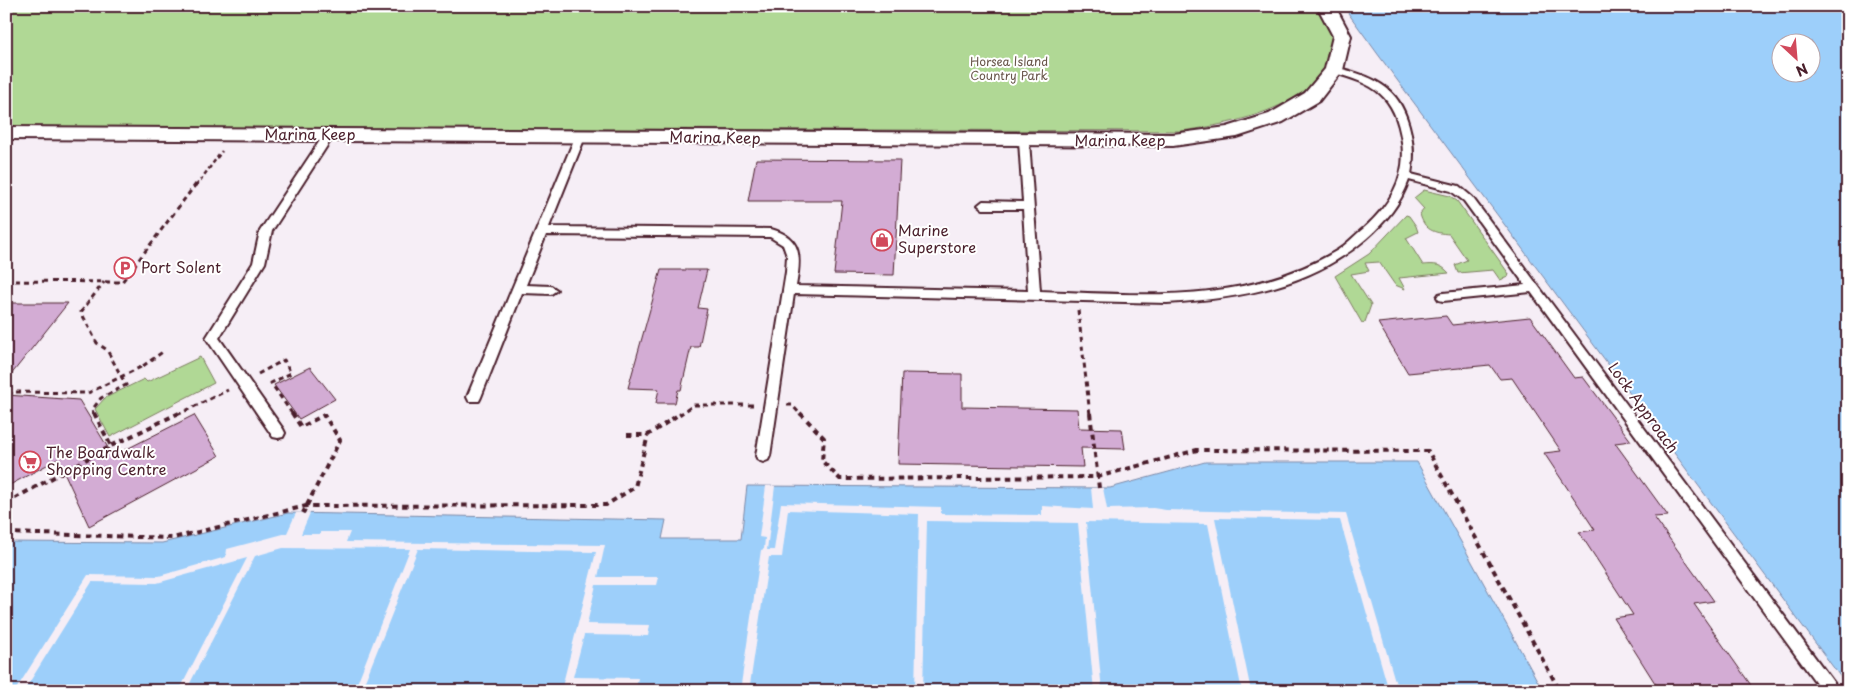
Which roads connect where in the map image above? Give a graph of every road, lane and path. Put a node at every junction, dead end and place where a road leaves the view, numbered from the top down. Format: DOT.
graph roads {
  1 [pos="1326,6"];
  2 [pos="1334,70"];
  3 [pos="6,133"];
  4 [pos="235,135"];
  5 [pos="329,135"];
  6 [pos="580,137"];
  7 [pos="1024,141"];
  8 [pos="1406,176"];
  9 [pos="983,205"];
  10 [pos="1028,206"];
  11 [pos="542,231"];
  12 [pos="6,281"];
  13 [pos="104,282"];
  14 [pos="1533,288"];
  15 [pos="518,290"];
  16 [pos="550,290"];
  17 [pos="789,290"];
  18 [pos="1034,295"];
  19 [pos="1443,297"];
  20 [pos="1077,298"];
  21 [pos="164,351"];
  22 [pos="244,382"];
  23 [pos="9,396"];
  24 [pos="474,397"];
  25 [pos="770,405"];
  26 [pos="278,434"];
  27 [pos="627,435"];
  28 [pos="648,435"];
  29 [pos="111,446"];
  30 [pos="763,456"];
  31 [pos="1097,477"];
  32 [pos="1099,488"];
  33 [pos="6,504"];
  34 [pos="306,506"];
  35 [pos="303,513"];
  36 [pos="6,533"];
  37 [pos="1560,691"];
  38 [pos="1832,691"];
  1 -- 2 [label="street, Marina Keep"];
  2 -- 7 [label="street, Marina Keep"];
  2 -- 8 [label="lane"];
  3 -- 4 [label="street, Marina Keep"];
  4 -- 5 [label="street, Marina Keep"];
  4 -- 13 [label="path"];
  5 -- 6 [label="street, Marina Keep"];
  5 -- 22 [label="lane"];
  6 -- 7 [label="street, Marina Keep"];
  6 -- 11 [label="lane"];
  7 -- 10 [label="lane"];
  8 -- 14 [label="lane, Lock Approach"];
  8 -- 20 [label="lane"];
  9 -- 10 [label="lane"];
  10 -- 18 [label="lane"];
  11 -- 15 [label="lane"];
  11 -- 17 [label="lane"];
  12 -- 13 [label="path"];
  13 -- 29 [label="path"];
  14 -- 19 [label="lane"];
  14 -- 38 [label="lane, Lock Approach"];
  15 -- 16 [label="lane"];
  15 -- 24 [label="lane"];
  17 -- 18 [label="lane"];
  17 -- 25 [label="lane"];
  18 -- 20 [label="lane"];
  20 -- 31 [label="path"];
  21 -- 23 [label="path, bridge"];
  22 -- 26 [label="lane"];
  22 -- 29 [label="path"];
  22 -- 34 [label="path"];
  25 -- 28 [label="path"];
  25 -- 30 [label="lane"];
  25 -- 31 [label="path"];
  27 -- 28 [label="path"];
  28 -- 34 [label="path"];
  29 -- 33 [label="path"];
  31 -- 32 [label="path"];
  31 -- 37 [label="path"];
  34 -- 35 [label="path"];
  34 -- 36 [label="path"];
}
